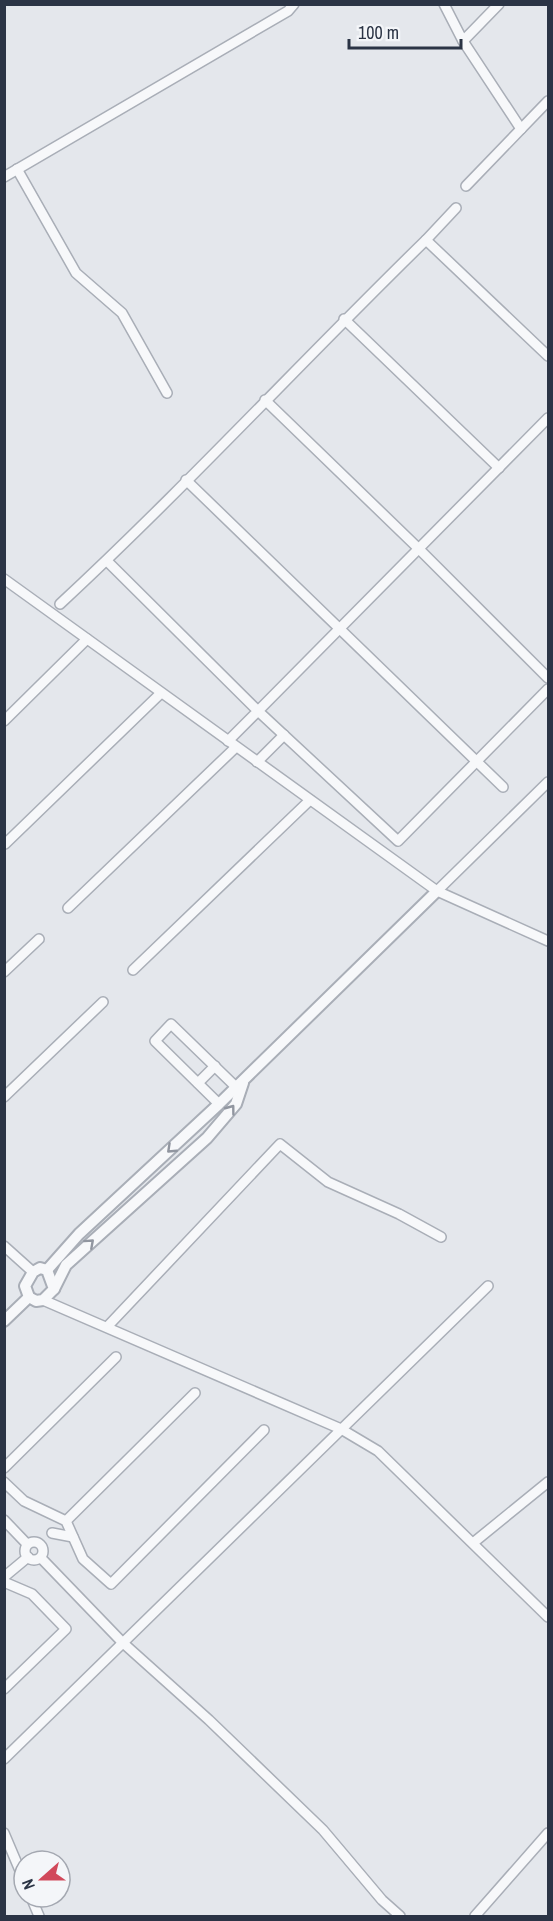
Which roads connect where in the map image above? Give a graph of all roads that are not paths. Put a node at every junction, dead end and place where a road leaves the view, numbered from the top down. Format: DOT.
graph roads {
  1 [pos="444,4"];
  2 [pos="499,4"];
  3 [pos="289,7"];
  4 [pos="463,41"];
  5 [pos="549,101"];
  6 [pos="521,129"];
  7 [pos="17,169"];
  8 [pos="4,177"];
  9 [pos="466,186"];
  10 [pos="456,208"];
  11 [pos="426,240"];
  12 [pos="344,319"];
  13 [pos="549,356"];
  14 [pos="167,393"];
  15 [pos="266,400"];
  16 [pos="549,418"];
  17 [pos="499,468"];
  18 [pos="186,480"];
  19 [pos="419,549"];
  20 [pos="107,561"];
  21 [pos="6,582"];
  22 [pos="60,604"];
  23 [pos="340,629"];
  24 [pos="87,639"];
  25 [pos="549,678"];
  26 [pos="549,689"];
  27 [pos="161,693"];
  28 [pos="258,711"];
  29 [pos="4,721"];
  30 [pos="284,735"];
  31 [pos="232,744"];
  32 [pos="257,762"];
  33 [pos="477,762"];
  34 [pos="549,782"];
  35 [pos="503,788"];
  36 [pos="310,800"];
  37 [pos="5,844"];
  38 [pos="437,891"];
  39 [pos="68,908"];
  40 [pos="39,939"];
  41 [pos="549,940"];
  42 [pos="133,970"];
  43 [pos="4,972"];
  44 [pos="103,1002"];
  45 [pos="215,1066"];
  46 [pos="198,1083"];
  47 [pos="240,1083"];
  48 [pos="4,1097"];
  49 [pos="219,1104"];
  50 [pos="441,1237"];
  51 [pos="4,1246"];
  52 [pos="47,1270"];
  53 [pos="33,1272"];
  54 [pos="489,1286"];
  55 [pos="54,1289"];
  56 [pos="29,1297"];
  57 [pos="44,1300"];
  58 [pos="4,1321"];
  59 [pos="107,1328"];
  60 [pos="116,1357"];
  61 [pos="195,1393"];
  62 [pos="342,1429"];
  63 [pos="264,1430"];
  64 [pos="4,1468"];
  65 [pos="4,1482"];
  66 [pos="549,1482"];
  67 [pos="51,1514"];
  68 [pos="4,1520"];
  69 [pos="66,1521"];
  70 [pos="52,1533"];
  71 [pos="73,1537"];
  72 [pos="473,1543"];
  73 [pos="27,1544"];
  74 [pos="41,1544"];
  75 [pos="28,1557"];
  76 [pos="40,1558"];
  77 [pos="4,1577"];
  78 [pos="4,1582"];
  79 [pos="549,1617"];
  80 [pos="122,1642"];
  81 [pos="4,1689"];
  82 [pos="4,1759"];
  83 [pos="4,1833"];
  84 [pos="549,1833"];
  85 [pos="12,1852"];
  86 [pos="400,1917"];
  87 [pos="475,1917"];
  1 -- 4 [label="street"];
  2 -- 4 [label="street"];
  3 -- 7 [label="street"];
  4 -- 6 [label="street"];
  5 -- 6 [label="street"];
  6 -- 9 [label="street"];
  7 -- 8 [label="street"];
  7 -- 14 [label="street"];
  10 -- 11 [label="street"];
  11 -- 12 [label="street"];
  11 -- 13 [label="street"];
  12 -- 15 [label="street"];
  12 -- 17 [label="street"];
  15 -- 18 [label="street"];
  15 -- 19 [label="street"];
  16 -- 17 [label="street"];
  17 -- 19 [label="street"];
  18 -- 20 [label="street"];
  18 -- 23 [label="street"];
  19 -- 23 [label="street"];
  19 -- 25 [label="street"];
  20 -- 22 [label="street"];
  20 -- 28 [label="street"];
  21 -- 24 [label="street"];
  23 -- 28 [label="street"];
  23 -- 33 [label="street"];
  24 -- 27 [label="street"];
  24 -- 29 [label="street"];
  26 -- 33 [label="street"];
  27 -- 31 [label="street"];
  27 -- 37 [label="street"];
  28 -- 30 [label="street"];
  28 -- 31 [label="street"];
  30 -- 32 [label="street"];
  30 -- 33 [label="street"];
  31 -- 32 [label="street"];
  31 -- 39 [label="street"];
  32 -- 36 [label="street"];
  33 -- 35 [label="street"];
  34 -- 38 [label="street"];
  36 -- 38 [label="street"];
  36 -- 42 [label="street"];
  38 -- 41 [label="street"];
  38 -- 47 [label="street"];
  40 -- 43 [label="street"];
  44 -- 48 [label="street"];
  45 -- 46 [label="street"];
  45 -- 46 [label="street"];
  45 -- 47 [label="street"];
  46 -- 49 [label="street"];
  47 -- 49 [label="street"];
  55 -- 47 [label="street, one-way"];
  49 -- 52 [label="street, one-way"];
  50 -- 59 [label="street"];
  51 -- 53 [label="street"];
  52 -- 53 [label="street"];
  52 -- 55 [label="street"];
  53 -- 56 [label="street"];
  54 -- 62 [label="street"];
  55 -- 57 [label="street"];
  56 -- 57 [label="street"];
  56 -- 58 [label="street"];
  57 -- 59 [label="street"];
  59 -- 62 [label="street"];
  60 -- 64 [label="street"];
  61 -- 69 [label="street"];
  62 -- 72 [label="street"];
  62 -- 80 [label="street"];
  63 -- 71 [label="street"];
  65 -- 67 [label="street"];
  66 -- 72 [label="street"];
  67 -- 69 [label="street"];
  67 -- 70 [label="street"];
  68 -- 73 [label="street"];
  69 -- 71 [label="street"];
  70 -- 71 [label="street"];
  70 -- 74 [label="street"];
  72 -- 79 [label="street"];
  73 -- 74 [label="street"];
  73 -- 75 [label="street"];
  74 -- 76 [label="street"];
  75 -- 76 [label="street"];
  75 -- 77 [label="street"];
  76 -- 80 [label="street"];
  78 -- 81 [label="street"];
  80 -- 82 [label="street"];
  80 -- 86 [label="street"];
  83 -- 85 [label="street"];
  84 -- 87 [label="street"];
}
